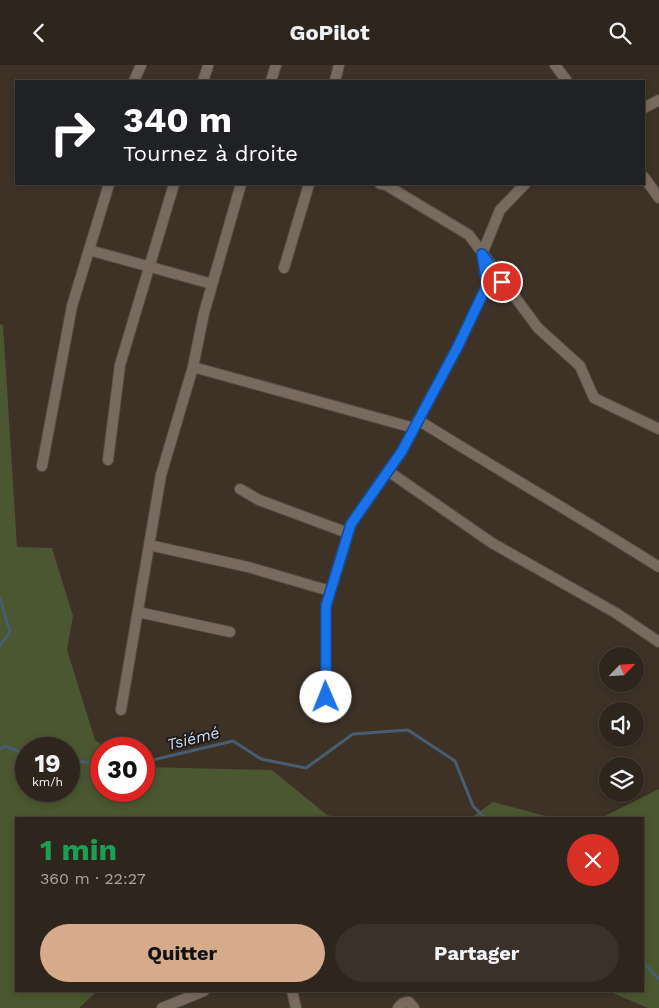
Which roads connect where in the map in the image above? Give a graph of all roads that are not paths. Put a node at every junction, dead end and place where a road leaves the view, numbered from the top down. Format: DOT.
graph roads {
  1 [pos="141,65"];
  2 [pos="276,65"];
  3 [pos="340,65"];
  4 [pos="555,65"];
  5 [pos="208,66"];
  6 [pos="134,80"];
  7 [pos="203,80"];
  8 [pos="271,80"];
  9 [pos="336,80"];
  10 [pos="566,80"];
  11 [pos="659,100"];
  12 [pos="645,107"];
  13 [pos="645,178"];
  14 [pos="109,185"];
  15 [pos="174,185"];
  16 [pos="241,185"];
  17 [pos="310,185"];
  18 [pos="386,185"];
  19 [pos="524,185"];
  20 [pos="659,198"];
  21 [pos="89,250"];
  22 [pos="482,254"];
  23 [pos="150,267"];
  24 [pos="284,268"];
  25 [pos="212,284"];
  26 [pos="193,367"];
  27 [pos="416,424"];
  28 [pos="659,429"];
  29 [pos="108,461"];
  30 [pos="42,467"];
  31 [pos="388,471"];
  32 [pos="240,489"];
  33 [pos="348,533"];
  34 [pos="150,545"];
  35 [pos="659,567"];
  36 [pos="330,591"];
  37 [pos="138,612"];
  38 [pos="230,632"];
  39 [pos="659,642"];
  40 [pos="326,697"];
  41 [pos="120,710"];
  42 [pos="202,992"];
  43 [pos="292,992"];
  44 [pos="405,992"];
  45 [pos="175,1005"];
  46 [pos="411,1005"];
  47 [pos="162,1008"];
  48 [pos="296,1008"];
  49 [pos="398,1008"];
  1 -- 6 [label="street"];
  2 -- 8 [label="street"];
  3 -- 9 [label="street"];
  4 -- 10 [label="street"];
  5 -- 7 [label="street"];
  11 -- 12 [label="street"];
  13 -- 20 [label="street"];
  14 -- 21 [label="street"];
  15 -- 23 [label="street"];
  16 -- 25 [label="street"];
  17 -- 24 [label="street"];
  18 -- 22 [label="street"];
  19 -- 22 [label="street"];
  21 -- 23 [label="street"];
  21 -- 30 [label="street"];
  22 -- 27 [label="street"];
  22 -- 28 [label="street"];
  23 -- 25 [label="street"];
  23 -- 29 [label="street"];
  25 -- 26 [label="street"];
  26 -- 27 [label="street"];
  26 -- 34 [label="street"];
  27 -- 31 [label="street"];
  27 -- 35 [label="street"];
  31 -- 33 [label="street"];
  31 -- 39 [label="street"];
  32 -- 33 [label="street"];
  33 -- 36 [label="street"];
  34 -- 36 [label="street"];
  34 -- 37 [label="street"];
  36 -- 40 [label="street"];
  37 -- 38 [label="street"];
  37 -- 41 [label="street"];
  42 -- 45 [label="street"];
  43 -- 48 [label="street"];
  44 -- 46 [label="street"];
  45 -- 47 [label="street"];
  46 -- 49 [label="street"];
}
